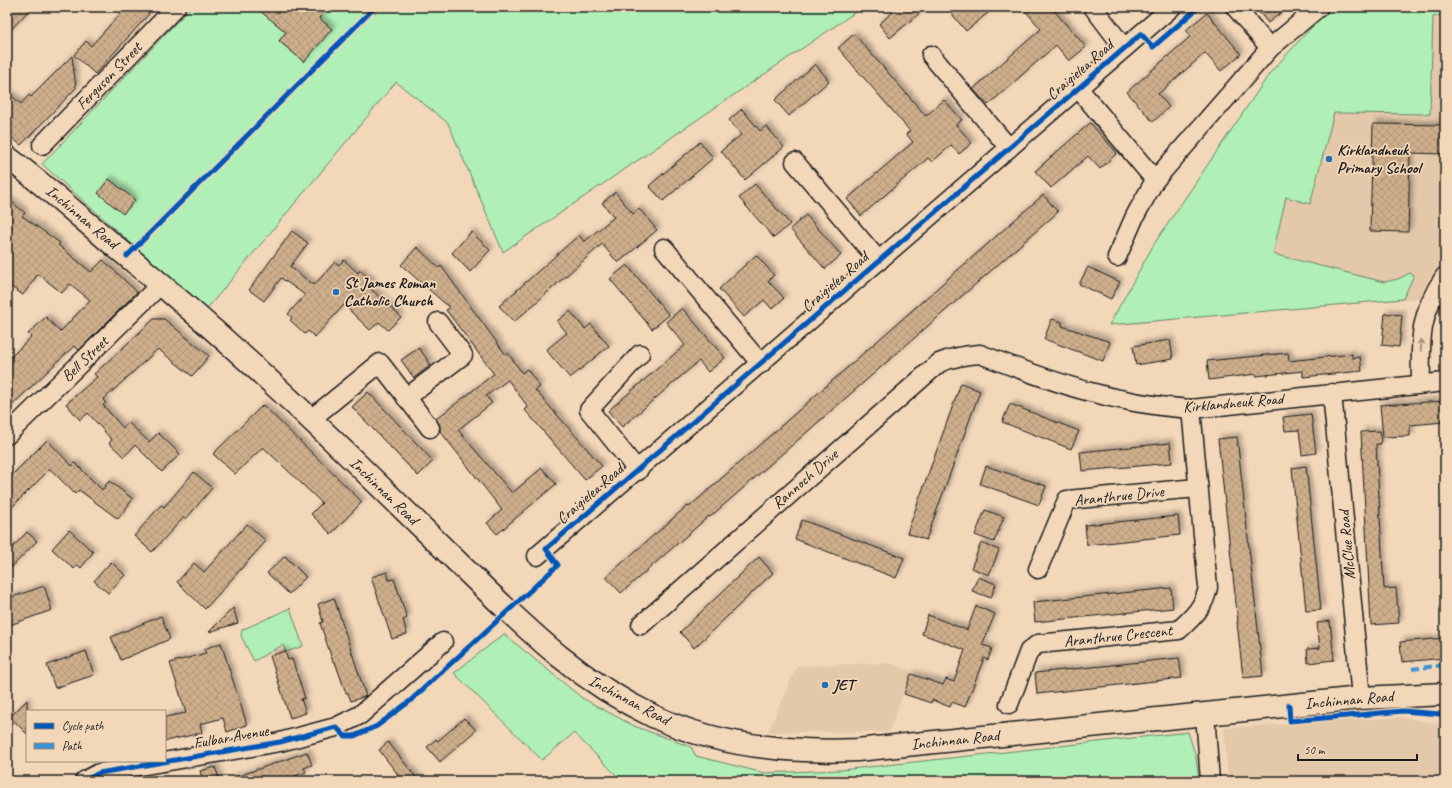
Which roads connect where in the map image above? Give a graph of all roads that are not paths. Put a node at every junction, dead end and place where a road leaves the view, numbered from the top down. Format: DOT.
graph roads {
  1 [pos="176,7"];
  2 [pos="1093,7"];
  3 [pos="1172,7"];
  4 [pos="1235,7"];
  5 [pos="1319,7"];
  6 [pos="1124,48"];
  7 [pos="1270,48"];
  8 [pos="931,55"];
  9 [pos="1078,88"];
  10 [pos="42,145"];
  11 [pos="1009,148"];
  12 [pos="7,157"];
  13 [pos="795,162"];
  14 [pos="1155,180"];
  15 [pos="664,248"];
  16 [pos="1117,257"];
  17 [pos="879,261"];
  18 [pos="1445,276"];
  19 [pos="162,283"];
  20 [pos="438,322"];
  21 [pos="640,354"];
  22 [pos="980,354"];
  23 [pos="761,364"];
  24 [pos="1445,382"];
  25 [pos="1422,384"];
  26 [pos="1332,393"];
  27 [pos="406,398"];
  28 [pos="1191,410"];
  29 [pos="311,419"];
  30 [pos="430,428"];
  31 [pos="7,435"];
  32 [pos="638,471"];
  33 [pos="1197,488"];
  34 [pos="537,556"];
  35 [pos="1038,569"];
  36 [pos="641,625"];
  37 [pos="443,642"];
  38 [pos="1445,694"];
  39 [pos="1361,698"];
  40 [pos="1009,704"];
  41 [pos="1205,714"];
  42 [pos="163,762"];
  43 [pos="166,762"];
  44 [pos="84,781"];
  45 [pos="1210,781"];
  1 -- 10 [label="street, Ferguson Street"];
  2 -- 6 [label="street, Craigielea Road"];
  3 -- 6 [label="street, Craigielea Road"];
  4 -- 7 [label="street"];
  5 -- 7 [label="street"];
  6 -- 9 [label="street, Craigielea Road"];
  7 -- 14 [label="street"];
  8 -- 11 [label="street"];
  9 -- 11 [label="street, Craigielea Road"];
  9 -- 14 [label="street, Craigielea Road"];
  11 -- 17 [label="street, Craigielea Road"];
  12 -- 19 [label="main road, Inchinnan Road"];
  13 -- 17 [label="street, Craigielea Road"];
  14 -- 16 [label="street"];
  15 -- 23 [label="street"];
  17 -- 23 [label="street, Craigielea Road"];
  25 -- 18 [label="street, one-way"];
  19 -- 29 [label="main road, Inchinnan Road"];
  19 -- 31 [label="street, Bell Street"];
  20 -- 27 [label="street"];
  21 -- 32 [label="street, Craigielea Road"];
  22 -- 28 [label="street, Kirklandneuk Road"];
  22 -- 36 [label="street, Rannoch Drive"];
  23 -- 32 [label="street, Craigielea Road"];
  24 -- 25 [label="street, Kirklandneuk Road"];
  25 -- 26 [label="street, Kirklandneuk Road"];
  26 -- 28 [label="street, Kirklandneuk Road"];
  26 -- 39 [label="street, McClue Road"];
  27 -- 29 [label="street"];
  27 -- 30 [label="street"];
  28 -- 33 [label="street, Aranthrue Crescent"];
  29 -- 41 [label="main road, Inchinnan Road"];
  32 -- 34 [label="street, Craigielea Road"];
  33 -- 35 [label="street, Aranthrue Drive"];
  33 -- 40 [label="street, Aranthrue Crescent"];
  37 -- 43 [label="street, Fulbar Avenue"];
  38 -- 39 [label="main road, Inchinnan Road"];
  39 -- 41 [label="main road, Inchinnan Road"];
  41 -- 45 [label="street"];
  42 -- 44 [label="street, Fulbar Avenue"];
}
